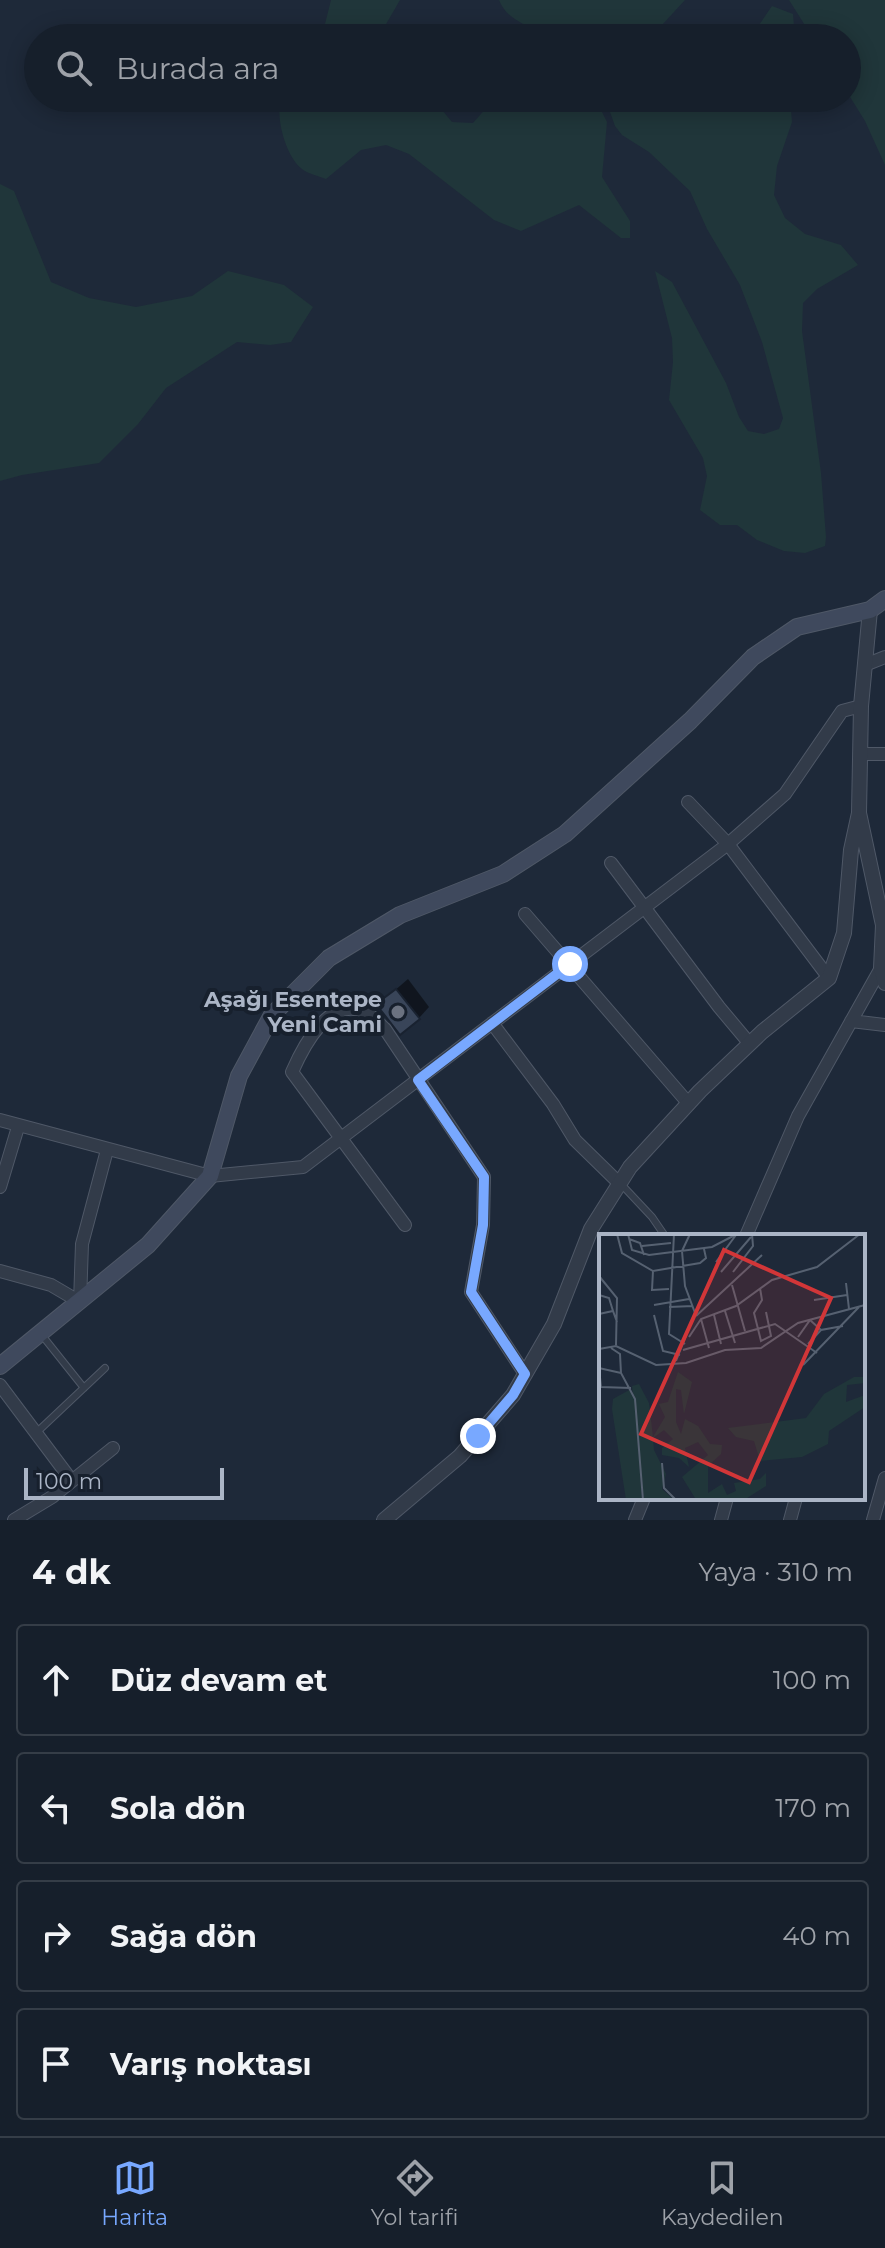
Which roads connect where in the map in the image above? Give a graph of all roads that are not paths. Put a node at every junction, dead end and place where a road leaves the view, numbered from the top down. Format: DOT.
graph roads {
  1 [pos="885,599"];
  2 [pos="870,610"];
  3 [pos="885,657"];
  4 [pos="865,665"];
  5 [pos="861,706"];
  6 [pos="860,754"];
  7 [pos="885,754"];
  8 [pos="688,802"];
  9 [pos="859,813"];
  10 [pos="728,844"];
  11 [pos="611,863"];
  12 [pos="646,906"];
  13 [pos="525,914"];
  14 [pos="884,925"];
  15 [pos="570,964"];
  16 [pos="881,968"];
  17 [pos="829,978"];
  18 [pos="885,983"];
  19 [pos="851,1021"];
  20 [pos="492,1023"];
  21 [pos="885,1025"];
  22 [pos="750,1044"];
  23 [pos="418,1080"];
  24 [pos="689,1104"];
  25 [pos="0,1120"];
  26 [pos="18,1127"];
  27 [pos="340,1139"];
  28 [pos="107,1150"];
  29 [pos="210,1176"];
  30 [pos="620,1184"];
  31 [pos="0,1187"];
  32 [pos="405,1225"];
  33 [pos="664,1234"];
  34 [pos="747,1234"];
  35 [pos="0,1271"];
  36 [pos="80,1302"];
  37 [pos="40,1333"];
  38 [pos="0,1366"];
  39 [pos="105,1368"];
  40 [pos="525,1374"];
  41 [pos="0,1385"];
  42 [pos="84,1388"];
  43 [pos="36,1433"];
  44 [pos="113,1448"];
  45 [pos="885,1478"];
  46 [pos="72,1481"];
  47 [pos="643,1500"];
  48 [pos="726,1500"];
  49 [pos="795,1500"];
  50 [pos="14,1520"];
  51 [pos="384,1520"];
  52 [pos="635,1520"];
  53 [pos="721,1520"];
  54 [pos="790,1520"];
  55 [pos="873,1520"];
  1 -- 2 [label="main road"];
  2 -- 4 [label="street"];
  2 -- 29 [label="main road"];
  3 -- 4 [label="street"];
  4 -- 5 [label="street"];
  5 -- 6 [label="street"];
  5 -- 10 [label="street"];
  6 -- 7 [label="street"];
  6 -- 9 [label="street"];
  8 -- 10 [label="street"];
  9 -- 14 [label="street"];
  9 -- 17 [label="street"];
  10 -- 12 [label="street"];
  10 -- 17 [label="street"];
  11 -- 12 [label="street"];
  12 -- 15 [label="street"];
  12 -- 22 [label="street"];
  13 -- 15 [label="street"];
  14 -- 16 [label="street"];
  15 -- 20 [label="street"];
  15 -- 24 [label="street"];
  16 -- 18 [label="street"];
  16 -- 19 [label="street"];
  17 -- 22 [label="street"];
  19 -- 21 [label="street"];
  19 -- 34 [label="street"];
  20 -- 23 [label="street"];
  20 -- 30 [label="street"];
  22 -- 24 [label="street"];
  23 -- 27 [label="street"];
  23 -- 27 [label="street"];
  23 -- 40 [label="street"];
  24 -- 30 [label="street"];
  25 -- 26 [label="street"];
  26 -- 28 [label="street"];
  26 -- 31 [label="street"];
  27 -- 29 [label="street"];
  27 -- 32 [label="street"];
  28 -- 29 [label="street"];
  28 -- 36 [label="street"];
  29 -- 36 [label="main road"];
  30 -- 33 [label="lane"];
  30 -- 40 [label="street"];
  35 -- 36 [label="street"];
  36 -- 37 [label="main road"];
  37 -- 38 [label="main road"];
  37 -- 42 [label="lane"];
  39 -- 42 [label="lane"];
  40 -- 51 [label="street"];
  41 -- 43 [label="street"];
  42 -- 43 [label="lane"];
  43 -- 46 [label="street"];
  44 -- 46 [label="street"];
  45 -- 55 [label="street"];
  46 -- 50 [label="street"];
  47 -- 52 [label="street"];
  48 -- 53 [label="street"];
  49 -- 54 [label="street"];
}
